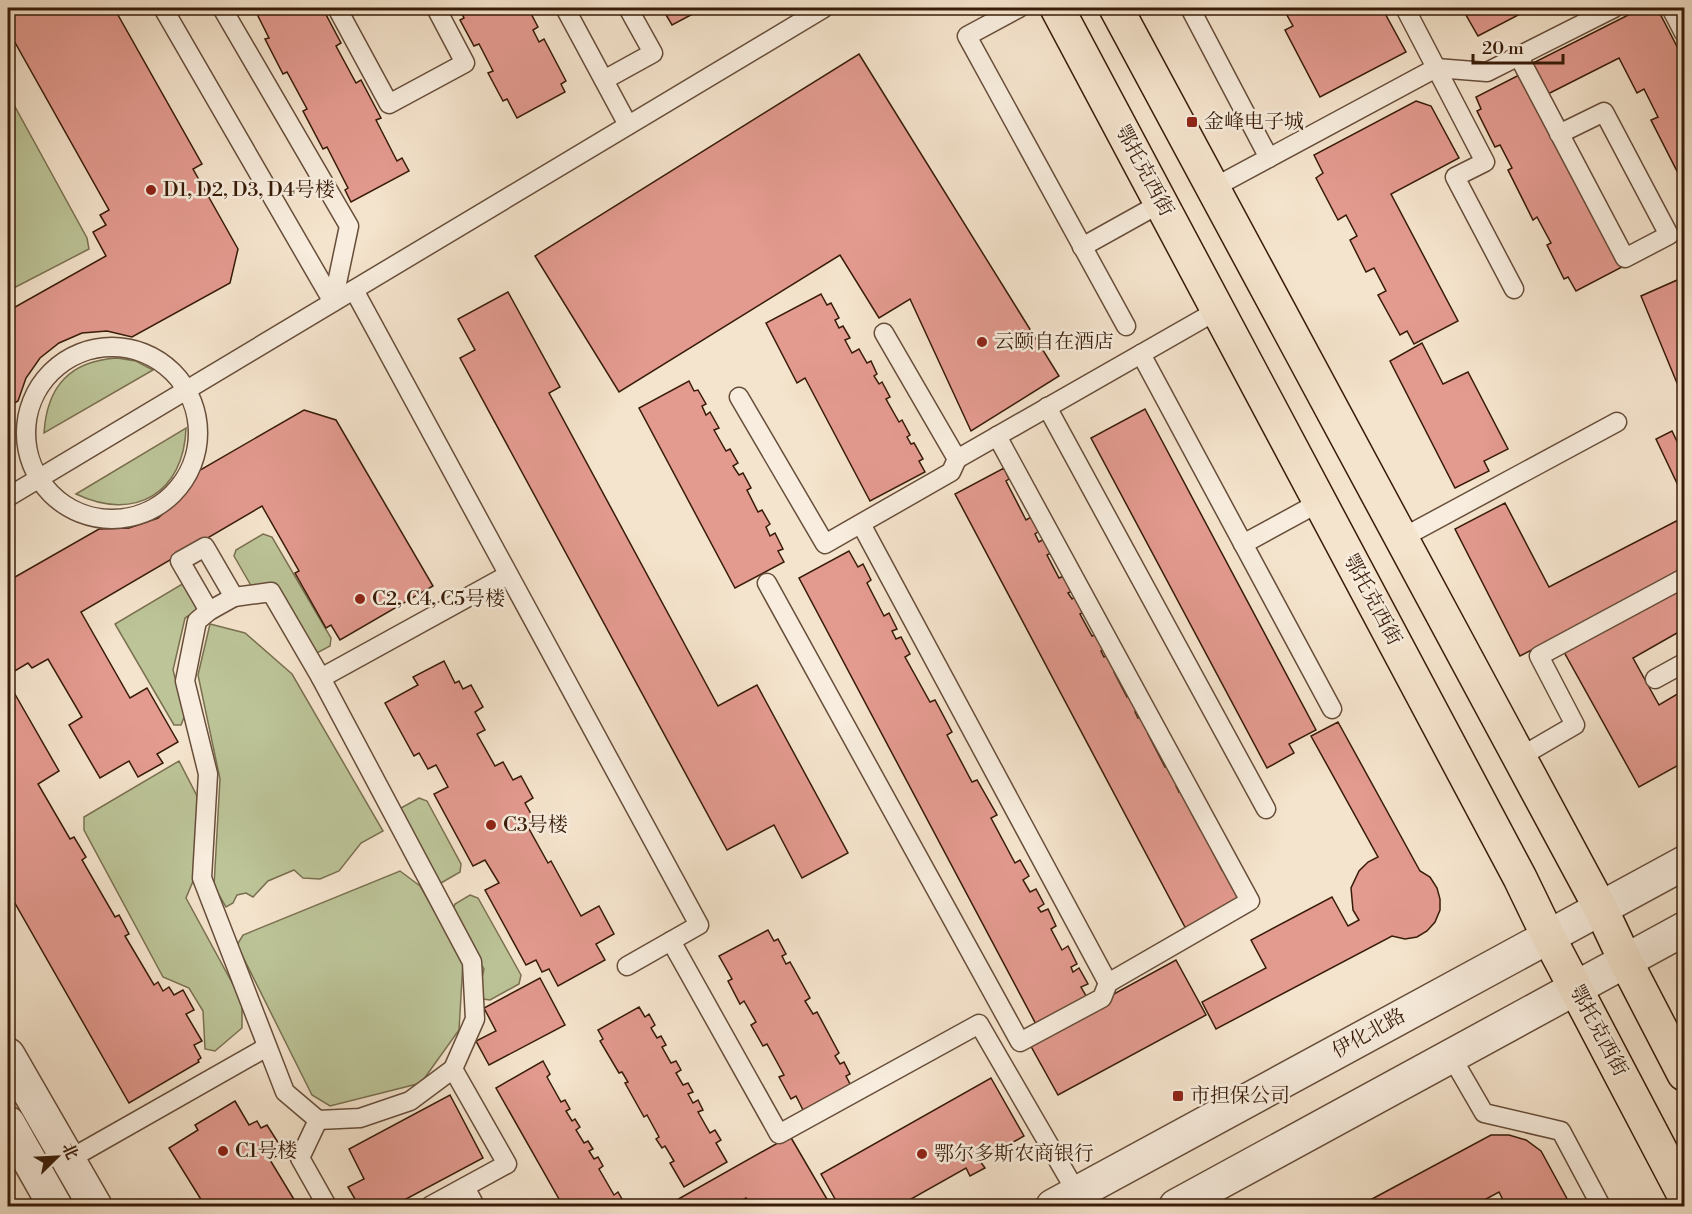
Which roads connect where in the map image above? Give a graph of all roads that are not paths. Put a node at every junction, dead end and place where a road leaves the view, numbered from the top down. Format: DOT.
graph roads {
  1 [pos="163,8"];
  2 [pos="222,8"];
  3 [pos="337,8"];
  4 [pos="436,8"];
  5 [pos="565,8"];
  6 [pos="628,8"];
  7 [pos="824,8"];
  8 [pos="1019,8"];
  9 [pos="1057,8"];
  10 [pos="1116,8"];
  11 [pos="1190,8"];
  12 [pos="1405,8"];
  13 [pos="1614,8"];
  14 [pos="1671,8"];
  15 [pos="1684,33"];
  16 [pos="1519,57"];
  17 [pos="1436,68"];
  18 [pos="604,80"];
  19 [pos="628,125"];
  20 [pos="1559,134"];
  21 [pos="1269,158"];
  22 [pos="1214,188"];
  23 [pos="1161,203"];
  24 [pos="1082,247"];
  25 [pos="1514,289"];
  26 [pos="354,290"];
  27 [pos="333,302"];
  28 [pos="1218,310"];
  29 [pos="1126,326"];
  30 [pos="885,333"];
  31 [pos="1141,354"];
  32 [pos="187,389"];
  33 [pos="739,397"];
  34 [pos="1047,408"];
  35 [pos="1617,422"];
  36 [pos="997,436"];
  37 [pos="957,459"];
  38 [pos="38,479"];
  39 [pos="8,497"];
  40 [pos="1320,502"];
  41 [pos="861,524"];
  42 [pos="1402,537"];
  43 [pos="1243,544"];
  44 [pos="508,575"];
  45 [pos="1684,578"];
  46 [pos="767,583"];
  47 [pos="234,597"];
  48 [pos="209,611"];
  49 [pos="1684,663"];
  50 [pos="321,678"];
  51 [pos="1655,679"];
  52 [pos="1332,709"];
  53 [pos="1520,757"];
  54 [pos="1266,809"];
  55 [pos="1684,863"];
  56 [pos="1601,909"];
  57 [pos="1684,929"];
  58 [pos="1548,936"];
  59 [pos="671,941"];
  60 [pos="1626,962"];
  61 [pos="627,966"];
  62 [pos="1108,983"];
  63 [pos="1575,988"];
  64 [pos="267,1047"];
  65 [pos="8,1055"];
  66 [pos="1451,1056"];
  67 [pos="453,1069"];
  68 [pos="1684,1074"];
  69 [pos="318,1120"];
  70 [pos="8,1123"];
  71 [pos="68,1160"];
  72 [pos="465,1187"];
  73 [pos="1684,1195"];
  74 [pos="1065,1200"];
  75 [pos="55,1206"];
  76 [pos="95,1206"];
  77 [pos="327,1206"];
  78 [pos="430,1206"];
  79 [pos="476,1206"];
  80 [pos="1176,1206"];
  81 [pos="1601,1206"];
  1 -- 27 [label="lane"];
  2 -- 27 [label="lane"];
  3 -- 4 [label="lane"];
  5 -- 18 [label="lane"];
  6 -- 18 [label="lane"];
  7 -- 19 [label="lane"];
  8 -- 24 [label="lane"];
  9 -- 23 [label="main road, 鄂托克西街"];
  10 -- 22 [label="main road"];
  11 -- 21 [label="lane"];
  12 -- 17 [label="lane"];
  13 -- 16 [label="lane"];
  14 -- 15 [label="lane"];
  16 -- 17 [label="lane"];
  16 -- 20 [label="lane"];
  17 -- 21 [label="lane"];
  17 -- 25 [label="lane"];
  18 -- 19 [label="lane"];
  19 -- 26 [label="lane"];
  20 -- 20 [label="lane"];
  21 -- 22 [label="lane"];
  22 -- 42 [label="main road"];
  23 -- 24 [label="lane"];
  23 -- 28 [label="main road, 鄂托克西街"];
  24 -- 29 [label="lane"];
  26 -- 27 [label="lane"];
  26 -- 44 [label="lane"];
  27 -- 32 [label="lane"];
  28 -- 31 [label="lane"];
  28 -- 40 [label="main road, 鄂托克西街"];
  30 -- 37 [label="lane"];
  31 -- 34 [label="lane"];
  31 -- 43 [label="lane"];
  32 -- 38 [label="lane"];
  32 -- 38 [label="lane"];
  32 -- 38 [label="lane"];
  33 -- 41 [label="lane"];
  34 -- 36 [label="lane"];
  34 -- 54 [label="lane"];
  35 -- 42 [label="lane"];
  36 -- 37 [label="lane"];
  36 -- 62 [label="lane"];
  37 -- 41 [label="lane"];
  38 -- 39 [label="lane"];
  40 -- 43 [label="lane"];
  40 -- 58 [label="main road, 鄂托克西街"];
  41 -- 62 [label="lane"];
  42 -- 53 [label="main road"];
  43 -- 52 [label="lane"];
  44 -- 50 [label="lane"];
  44 -- 59 [label="lane"];
  45 -- 53 [label="lane"];
  46 -- 62 [label="lane"];
  47 -- 48 [label="lane"];
  47 -- 48 [label="lane"];
  47 -- 50 [label="lane"];
  48 -- 64 [label="lane"];
  49 -- 51 [label="lane"];
  50 -- 67 [label="lane"];
  53 -- 56 [label="main road"];
  55 -- 56 [label="street, 伊化北路"];
  56 -- 58 [label="street, 伊化北路"];
  56 -- 60 [label="main road"];
  57 -- 60 [label="street"];
  58 -- 63 [label="main road, 鄂托克西街"];
  58 -- 74 [label="street, 伊化北路"];
  59 -- 61 [label="lane"];
  59 -- 74 [label="lane"];
  60 -- 63 [label="street"];
  60 -- 68 [label="main road"];
  63 -- 66 [label="street"];
  63 -- 73 [label="main road, 鄂托克西街"];
  64 -- 69 [label="lane"];
  64 -- 71 [label="lane"];
  65 -- 71 [label="street"];
  66 -- 80 [label="street"];
  66 -- 81 [label="lane"];
  67 -- 69 [label="lane"];
  67 -- 72 [label="lane"];
  69 -- 77 [label="lane"];
  70 -- 75 [label="street"];
  71 -- 76 [label="street"];
  72 -- 78 [label="lane"];
  72 -- 79 [label="lane"];
}
